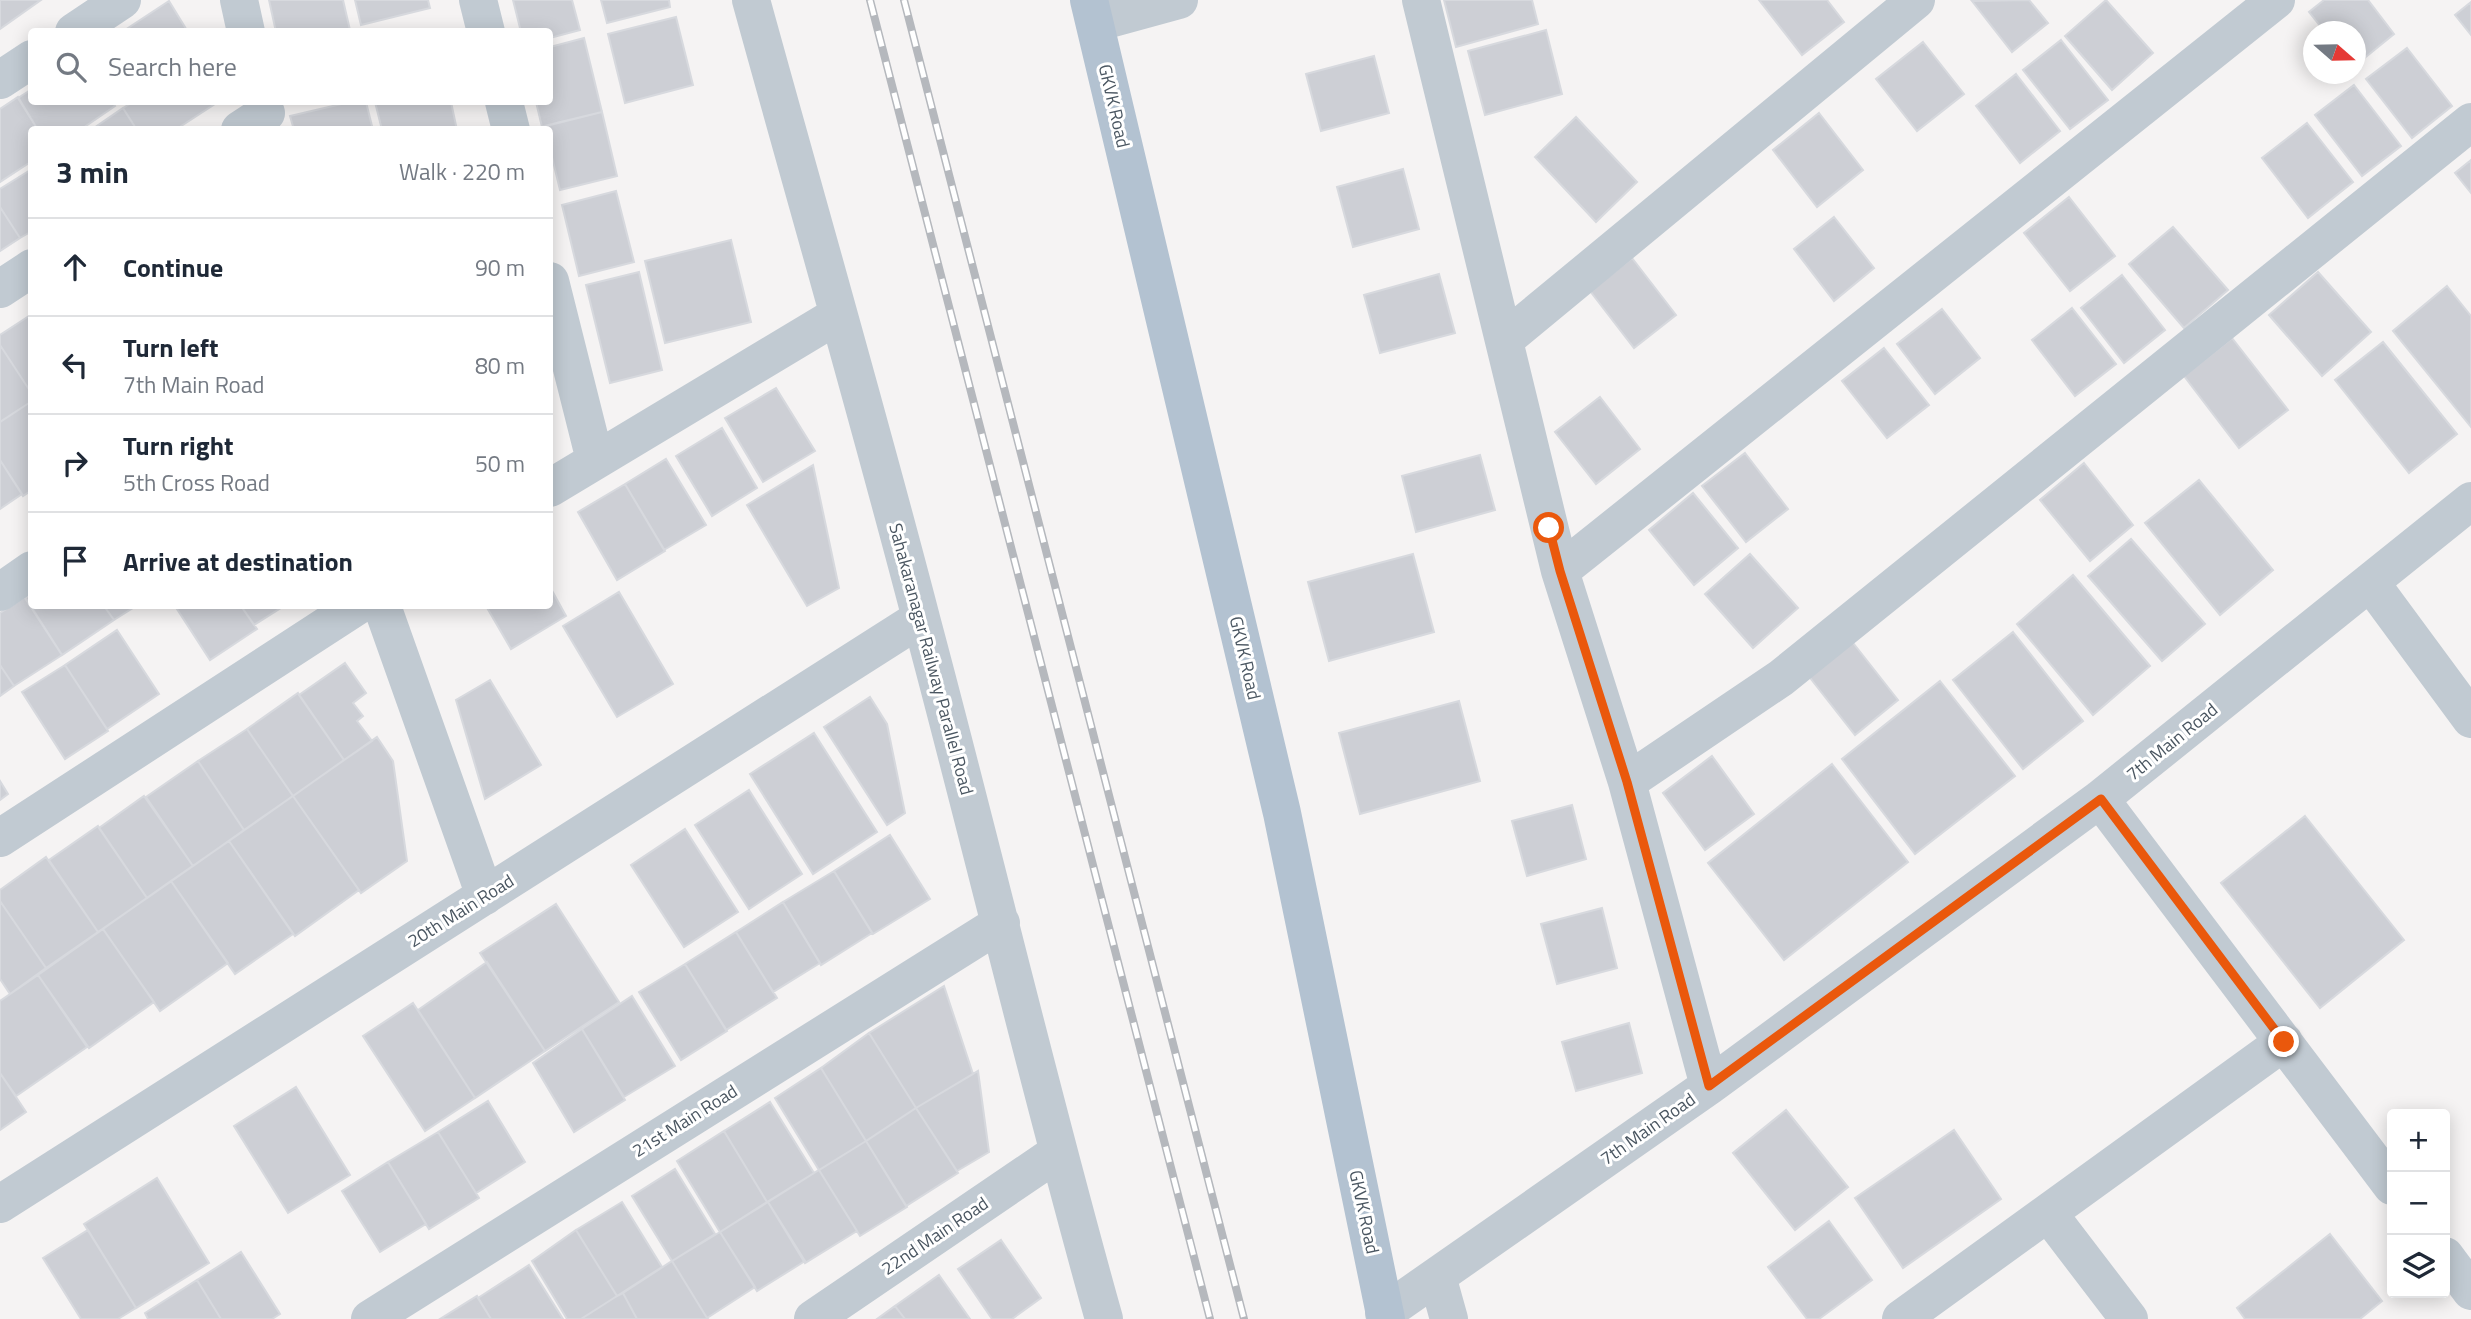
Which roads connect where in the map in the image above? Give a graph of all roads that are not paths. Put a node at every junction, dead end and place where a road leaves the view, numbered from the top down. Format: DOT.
graph roads {
  1 [pos="122,0"];
  2 [pos="239,0"];
  3 [pos="478,0"];
  4 [pos="751,0"];
  5 [pos="1179,0"];
  6 [pos="1421,0"];
  7 [pos="1916,0"];
  8 [pos="2276,0"];
  9 [pos="1092,11"];
  10 [pos="80,28"];
  11 [pos="245,28"];
  12 [pos="485,28"];
  13 [pos="28,62"];
  14 [pos="0,80"];
  15 [pos="505,105"];
  16 [pos="2471,122"];
  17 [pos="510,126"];
  18 [pos="28,271"];
  19 [pos="0,289"];
  20 [pos="553,293"];
  21 [pos="838,315"];
  22 [pos="1504,340"];
  23 [pos="595,460"];
  24 [pos="553,486"];
  25 [pos="2471,501"];
  26 [pos="1560,571"];
  27 [pos="28,573"];
  28 [pos="2370,582"];
  29 [pos="0,592"];
  30 [pos="352,609"];
  31 [pos="383,609"];
  32 [pos="922,618"];
  33 [pos="2471,719"];
  34 [pos="1627,782"];
  35 [pos="2101,799"];
  36 [pos="0,838"];
  37 [pos="485,896"];
  38 [pos="1001,923"];
  39 [pos="2284,1042"];
  40 [pos="1709,1086"];
  41 [pos="1057,1153"];
  42 [pos="2387,1179"];
  43 [pos="0,1204"];
  44 [pos="2048,1213"];
  45 [pos="2450,1263"];
  46 [pos="1437,1276"];
  47 [pos="2471,1291"];
  48 [pos="1385,1316"];
  49 [pos="370,1319"];
  50 [pos="813,1319"];
  51 [pos="1104,1319"];
  52 [pos="1449,1319"];
  53 [pos="1901,1319"];
  54 [pos="2129,1319"];
  1 -- 10 [label="street"];
  2 -- 11 [label="street"];
  3 -- 12 [label="street"];
  4 -- 21 [label="street, Sahakaranagar Railway Parallel Road"];
  5 -- 9 [label="street"];
  6 -- 22 [label="street"];
  7 -- 22 [label="street"];
  8 -- 26 [label="street"];
  9 -- 48 [label="main road, GKVK Road"];
  13 -- 14 [label="street"];
  15 -- 17 [label="street"];
  16 -- 34 [label="street"];
  18 -- 19 [label="street"];
  20 -- 23 [label="street"];
  21 -- 23 [label="street"];
  21 -- 32 [label="street, Sahakaranagar Railway Parallel Road"];
  22 -- 26 [label="street"];
  23 -- 24 [label="street"];
  25 -- 28 [label="street, 7th Main Road"];
  26 -- 34 [label="street"];
  27 -- 29 [label="street"];
  28 -- 33 [label="street"];
  28 -- 35 [label="street, 7th Main Road"];
  30 -- 36 [label="street"];
  31 -- 37 [label="street"];
  32 -- 37 [label="street, 20th Main Road"];
  32 -- 38 [label="street, Sahakaranagar Railway Parallel Road"];
  34 -- 40 [label="street"];
  35 -- 39 [label="street"];
  35 -- 40 [label="street, 7th Main Road"];
  37 -- 43 [label="street, 20th Main Road"];
  38 -- 41 [label="street, Sahakaranagar Railway Parallel Road"];
  38 -- 49 [label="street, 21st Main Road"];
  39 -- 42 [label="street"];
  39 -- 44 [label="street"];
  40 -- 46 [label="street, 7th Main Road"];
  41 -- 50 [label="street, 22nd Main Road"];
  41 -- 51 [label="street, Sahakaranagar Railway Parallel Road"];
  44 -- 53 [label="street"];
  44 -- 54 [label="street"];
  45 -- 47 [label="street"];
  46 -- 48 [label="street, 7th Main Road"];
  46 -- 52 [label="street"];
}
